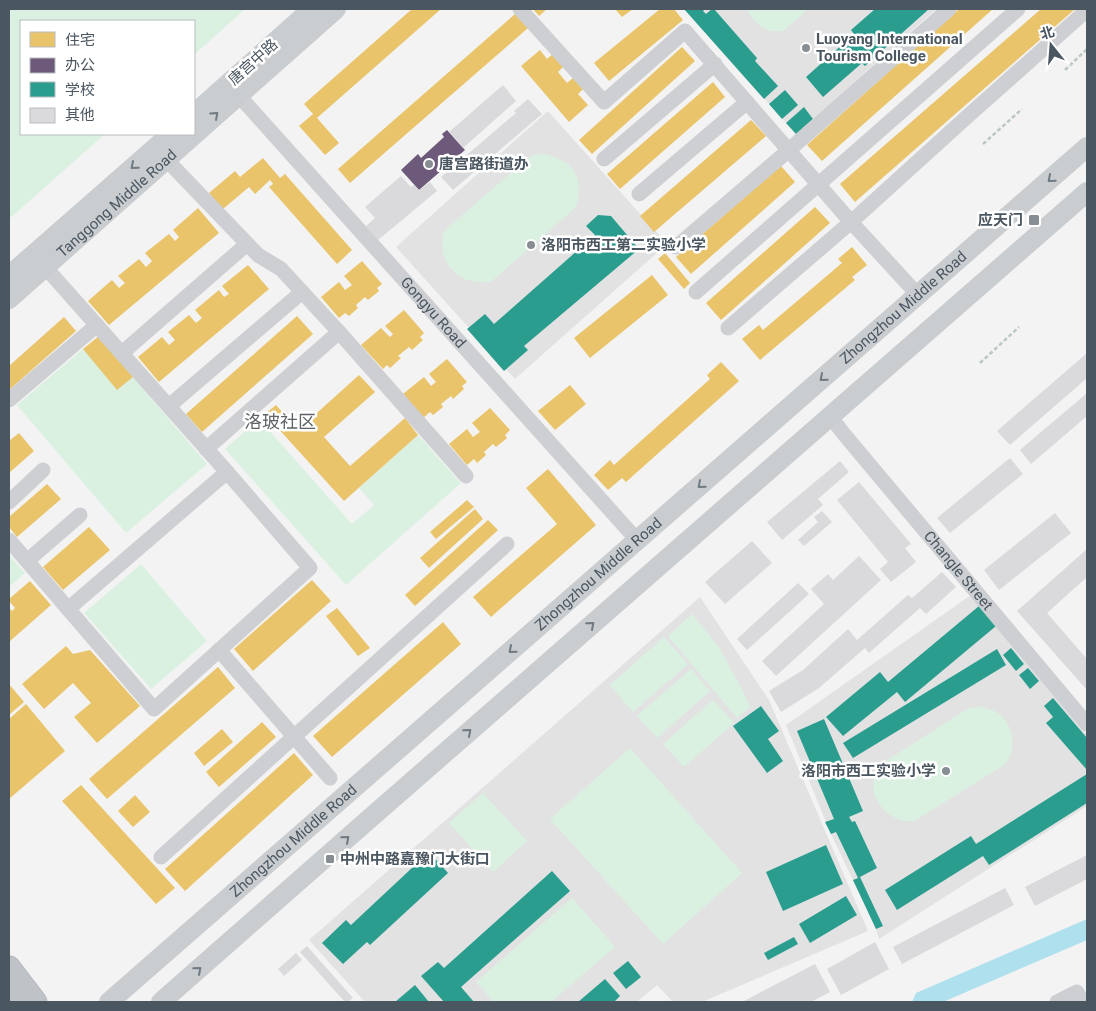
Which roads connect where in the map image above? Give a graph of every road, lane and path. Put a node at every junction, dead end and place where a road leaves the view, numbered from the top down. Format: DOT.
graph roads {
  1 [pos="312,9"];
  2 [pos="336,9"];
  3 [pos="520,9"];
  4 [pos="949,9"];
  5 [pos="1018,9"];
  6 [pos="1087,10"];
  7 [pos="1087,49"];
  8 [pos="715,64"];
  9 [pos="1065,70"];
  10 [pos="233,90"];
  11 [pos="747,102"];
  12 [pos="1022,109"];
  13 [pos="195,113"];
  14 [pos="195,123"];
  15 [pos="170,135"];
  16 [pos="182,135"];
  17 [pos="984,144"];
  18 [pos="1087,147"];
  19 [pos="789,150"];
  20 [pos="161,153"];
  21 [pos="604,159"];
  22 [pos="818,184"];
  23 [pos="1087,192"];
  24 [pos="639,194"];
  25 [pos="851,222"];
  26 [pos="247,244"];
  27 [pos="676,247"];
  28 [pos="40,260"];
  29 [pos="9,276"];
  30 [pos="302,292"];
  31 [pos="696,292"];
  32 [pos="918,295"];
  33 [pos="9,298"];
  34 [pos="97,325"];
  35 [pos="1019,327"];
  36 [pos="728,328"];
  37 [pos="339,332"];
  38 [pos="122,354"];
  39 [pos="980,363"];
  40 [pos="9,400"];
  41 [pos="169,406"];
  42 [pos="830,416"];
  43 [pos="206,449"];
  44 [pos="43,470"];
  45 [pos="227,472"];
  46 [pos="466,476"];
  47 [pos="9,502"];
  48 [pos="80,515"];
  49 [pos="9,540"];
  50 [pos="638,540"];
  51 [pos="507,544"];
  52 [pos="27,561"];
  53 [pos="68,609"];
  54 [pos="219,650"];
  55 [pos="1087,724"];
  56 [pos="294,736"];
  57 [pos="330,778"];
  58 [pos="162,857"];
  59 [pos="9,968"];
  60 [pos="9,976"];
  61 [pos="9,999"];
  62 [pos="11,1002"];
  63 [pos="33,1002"];
  64 [pos="109,1002"];
  65 [pos="162,1002"];
  66 [pos="1058,1002"];
  67 [pos="1082,1002"];
  1 -- 10 [label="main road, 唐宫中路"];
  2 -- 10 [label="main road, Tanggong Middle Road"];
  3 -- 8 [label="street"];
  4 -- 19 [label="street"];
  5 -- 22 [label="street"];
  6 -- 25 [label="street"];
  7 -- 9 [label="path"];
  8 -- 11 [label="street"];
  8 -- 21 [label="street"];
  10 -- 13 [label="main road, 唐宫中路"];
  14 -- 10 [label="main road, Tanggong Middle Road, one-way"];
  10 -- 50 [label="street, Gongyu Road"];
  11 -- 19 [label="street"];
  11 -- 24 [label="street"];
  12 -- 17 [label="path"];
  15 -- 20 [label="main road"];
  20 -- 16 [label="main road, Tanggong Middle Road, one-way"];
  18 -- 32 [label="main road, Zhongzhou Middle Road, one-way"];
  19 -- 22 [label="street"];
  19 -- 27 [label="street"];
  20 -- 26 [label="street"];
  20 -- 28 [label="main road, Tanggong Middle Road"];
  22 -- 25 [label="street"];
  22 -- 31 [label="street"];
  23 -- 42 [label="main road"];
  25 -- 32 [label="street"];
  25 -- 36 [label="street"];
  26 -- 30 [label="street"];
  26 -- 38 [label="street"];
  28 -- 29 [label="main road"];
  28 -- 33 [label="main road, Tanggong Middle Road"];
  28 -- 34 [label="street"];
  30 -- 37 [label="street"];
  30 -- 41 [label="street"];
  32 -- 50 [label="main road, Zhongzhou Middle Road, one-way"];
  34 -- 38 [label="street"];
  34 -- 40 [label="street"];
  35 -- 39 [label="path"];
  37 -- 43 [label="street"];
  37 -- 46 [label="street"];
  38 -- 41 [label="street"];
  41 -- 43 [label="street"];
  42 -- 55 [label="street, Changle Street"];
  65 -- 42 [label="main road, one-way"];
  43 -- 45 [label="street"];
  44 -- 47 [label="street"];
  45 -- 53 [label="street"];
  45 -- 54 [label="street"];
  48 -- 52 [label="street"];
  49 -- 52 [label="street"];
  50 -- 64 [label="main road, Zhongzhou Middle Road, one-way"];
  51 -- 56 [label="street"];
  52 -- 53 [label="street"];
  53 -- 54 [label="street"];
  54 -- 56 [label="street"];
  56 -- 57 [label="street"];
  56 -- 58 [label="street"];
  59 -- 63 [label="highway"];
  60 -- 63 [label="main road"];
  61 -- 62 [label="highway"];
  66 -- 67 [label="street"];
}
